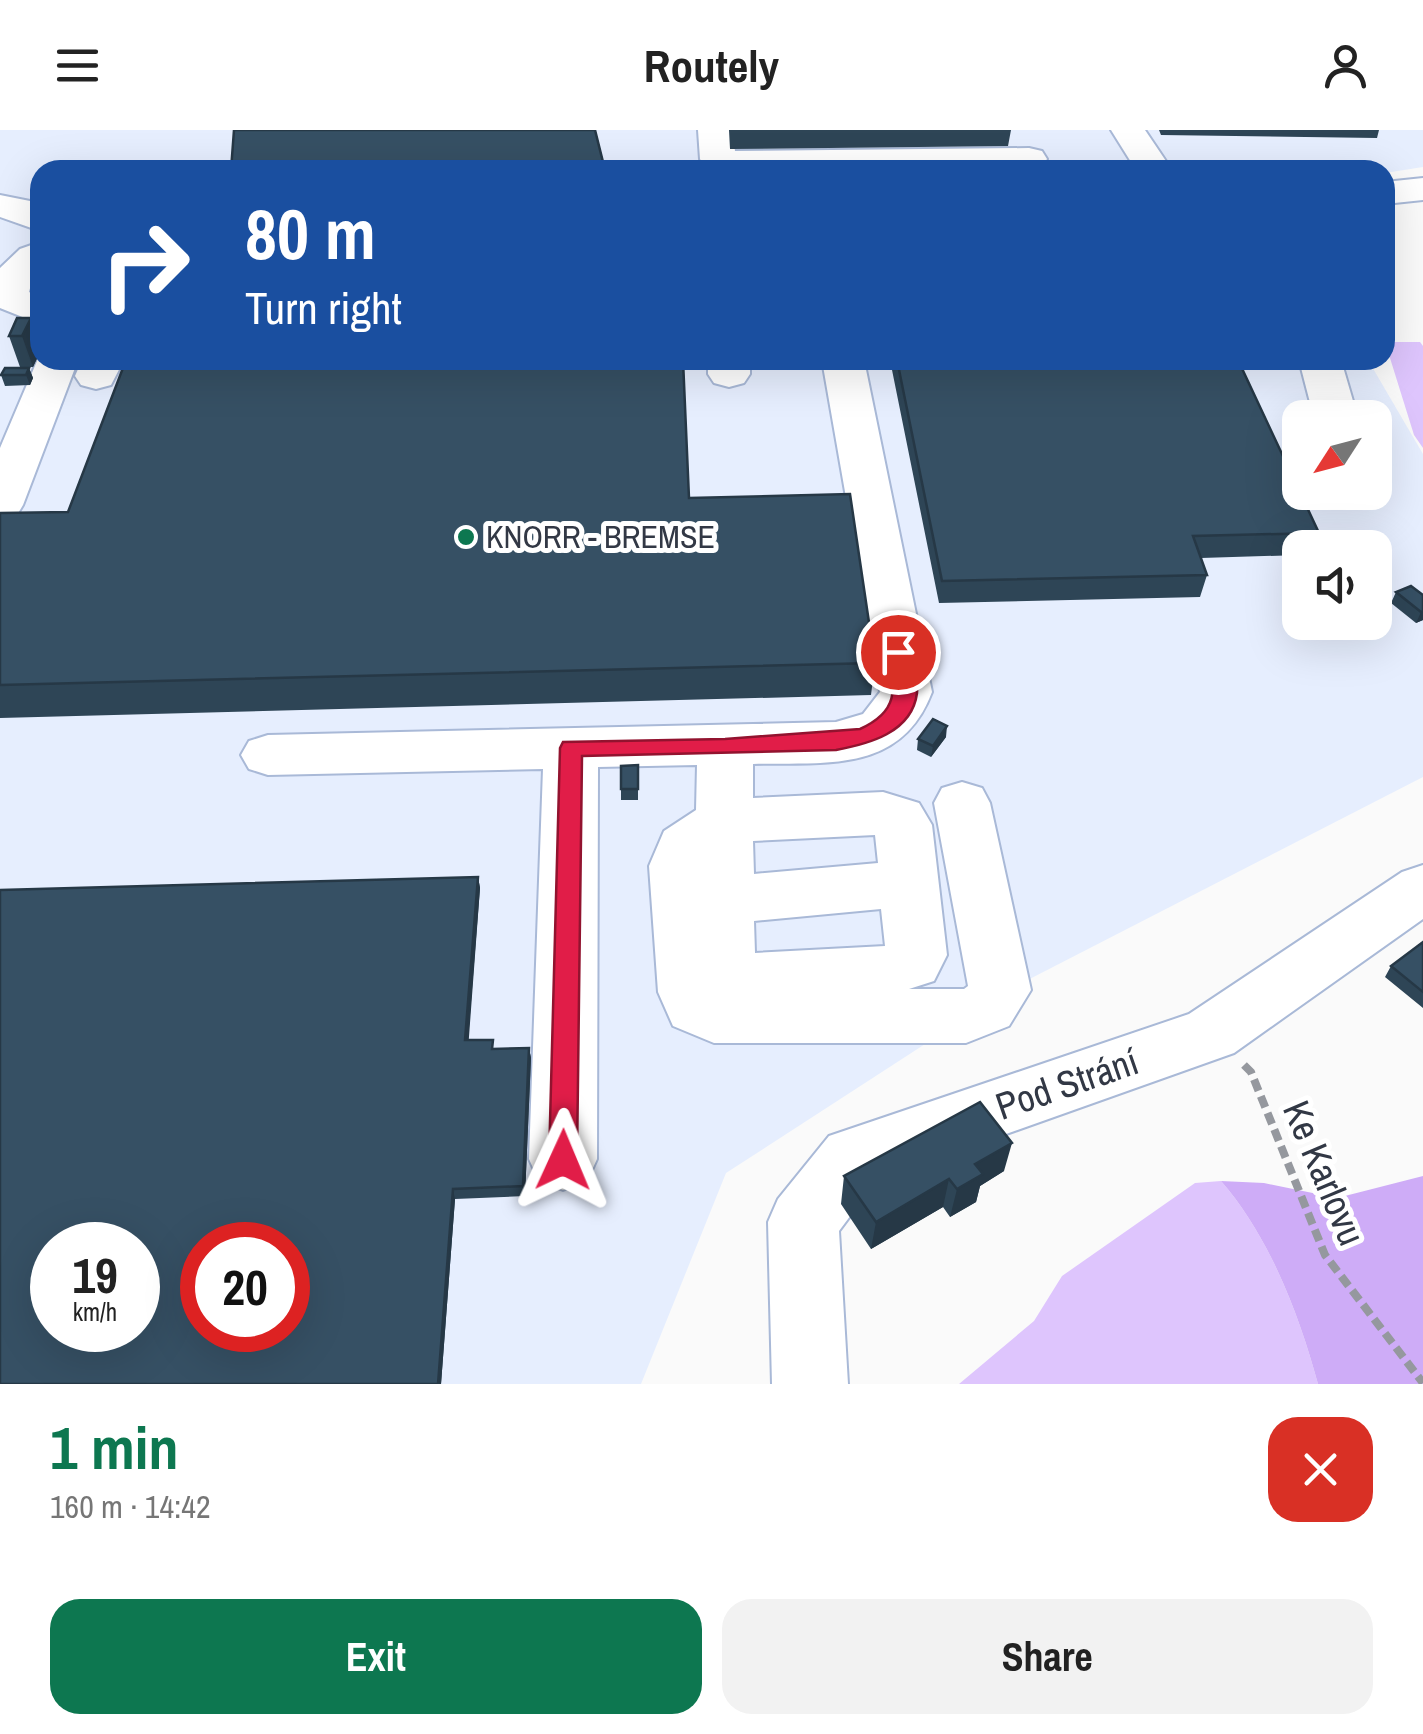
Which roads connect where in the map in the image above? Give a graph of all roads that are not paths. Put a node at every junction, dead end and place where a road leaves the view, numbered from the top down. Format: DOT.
graph roads {
  1 [pos="715,130"];
  2 [pos="1128,130"];
  3 [pos="1026,153"];
  4 [pos="722,160"];
  5 [pos="997,160"];
  6 [pos="1148,160"];
  7 [pos="1423,189"];
  8 [pos="1395,192"];
  9 [pos="0,206"];
  10 [pos="30,212"];
  11 [pos="30,260"];
  12 [pos="20,309"];
  13 [pos="83,370"];
  14 [pos="845,370"];
  15 [pos="1323,370"];
  16 [pos="1331,400"];
  17 [pos="0,505"];
  18 [pos="725,747"];
  19 [pos="571,748"];
  20 [pos="268,755"];
  21 [pos="962,803"];
  22 [pos="724,821"];
  23 [pos="909,882"];
  24 [pos="1423,888"];
  25 [pos="724,900"];
  26 [pos="563,1160"];
  27 [pos="810,1384"];
  1 -- 4 [label="street"];
  2 -- 6 [label="street"];
  3 -- 5 [label="street"];
  7 -- 8 [label="street"];
  9 -- 10 [label="street"];
  11 -- 12 [label="street"];
  13 -- 17 [label="street"];
  14 -- 18 [label="street"];
  15 -- 16 [label="street"];
  18 -- 19 [label="street"];
  18 -- 22 [label="street"];
  19 -- 20 [label="street"];
  19 -- 26 [label="street"];
  21 -- 22 [label="street"];
  22 -- 23 [label="street"];
  22 -- 25 [label="street"];
  23 -- 25 [label="street"];
  23 -- 25 [label="street"];
  24 -- 27 [label="street, Pod Strání"];
}
